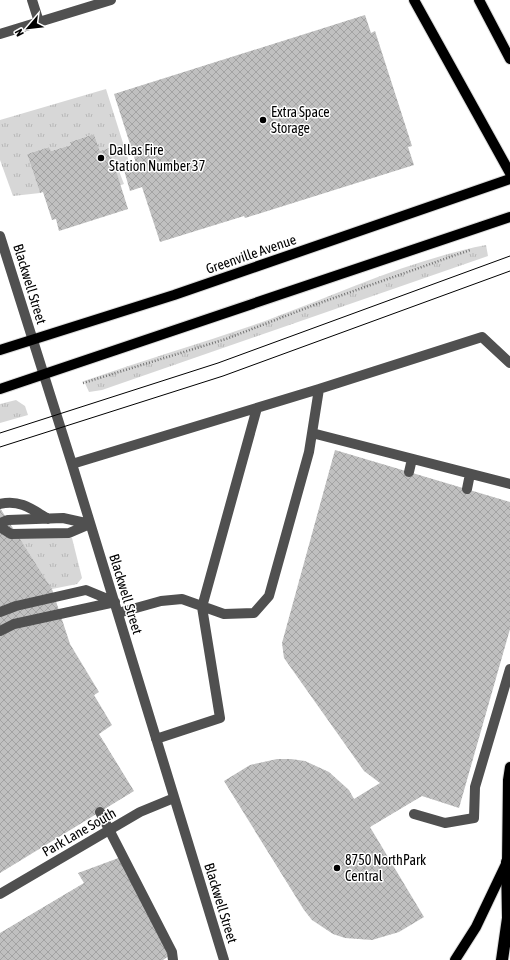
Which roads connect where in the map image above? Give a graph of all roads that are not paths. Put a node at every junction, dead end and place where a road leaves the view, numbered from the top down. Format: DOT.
graph roads {
  1 [pos="32,0"];
  2 [pos="112,0"];
  3 [pos="414,0"];
  4 [pos="479,0"];
  5 [pos="39,22"];
  6 [pos="0,34"];
  7 [pos="510,59"];
  8 [pos="510,173"];
  9 [pos="510,179"];
  10 [pos="510,217"];
  11 [pos="0,236"];
  12 [pos="33,341"];
  13 [pos="0,350"];
  14 [pos="510,363"];
  15 [pos="44,375"];
  16 [pos="0,389"];
  17 [pos="319,389"];
  18 [pos="257,408"];
  19 [pos="312,433"];
  20 [pos="412,459"];
  21 [pos="72,464"];
  22 [pos="409,472"];
  23 [pos="470,474"];
  24 [pos="510,484"];
  25 [pos="467,489"];
  26 [pos="0,504"];
  27 [pos="48,519"];
  28 [pos="0,523"];
  29 [pos="90,524"];
  30 [pos="0,527"];
  31 [pos="114,602"];
  32 [pos="202,607"];
  33 [pos="0,612"];
  34 [pos="118,613"];
  35 [pos="0,631"];
  36 [pos="510,669"];
  37 [pos="156,739"];
  38 [pos="510,767"];
  39 [pos="174,798"];
  40 [pos="100,812"];
  41 [pos="414,814"];
  42 [pos="110,829"];
  43 [pos="507,862"];
  44 [pos="0,894"];
  45 [pos="173,960"];
  46 [pos="224,960"];
  47 [pos="455,960"];
  48 [pos="502,960"];
  1 -- 5 [label="street"];
  2 -- 5 [label="street"];
  3 -- 8 [label="main road"];
  4 -- 7 [label="main road"];
  5 -- 6 [label="street"];
  9 -- 12 [label="main road, Greenville Avenue"];
  10 -- 15 [label="main road"];
  11 -- 12 [label="street, Blackwell Street"];
  12 -- 13 [label="main road, Greenville Avenue"];
  12 -- 15 [label="street, Blackwell Street"];
  14 -- 17 [label="street"];
  15 -- 16 [label="main road"];
  15 -- 21 [label="street, Blackwell Street"];
  17 -- 18 [label="street"];
  17 -- 19 [label="street"];
  18 -- 21 [label="street"];
  18 -- 32 [label="street"];
  19 -- 20 [label="street"];
  19 -- 32 [label="street"];
  20 -- 22 [label="street"];
  20 -- 23 [label="street"];
  21 -- 29 [label="street, Blackwell Street"];
  23 -- 24 [label="street"];
  23 -- 25 [label="street"];
  26 -- 27 [label="street"];
  27 -- 28 [label="street"];
  27 -- 29 [label="street"];
  29 -- 30 [label="street"];
  29 -- 31 [label="street, Blackwell Street"];
  31 -- 33 [label="street"];
  31 -- 34 [label="street, Blackwell Street"];
  31 -- 35 [label="street"];
  32 -- 34 [label="street"];
  32 -- 37 [label="street"];
  34 -- 37 [label="street, Blackwell Street"];
  36 -- 41 [label="street"];
  37 -- 39 [label="street, Blackwell Street"];
  38 -- 43 [label="main road"];
  39 -- 42 [label="street, Park Lane South"];
  39 -- 46 [label="street, Blackwell Street"];
  40 -- 42 [label="street"];
  42 -- 44 [label="street, Park Lane South"];
  42 -- 45 [label="street"];
  43 -- 47 [label="main road"];
  43 -- 48 [label="highway"];
}
